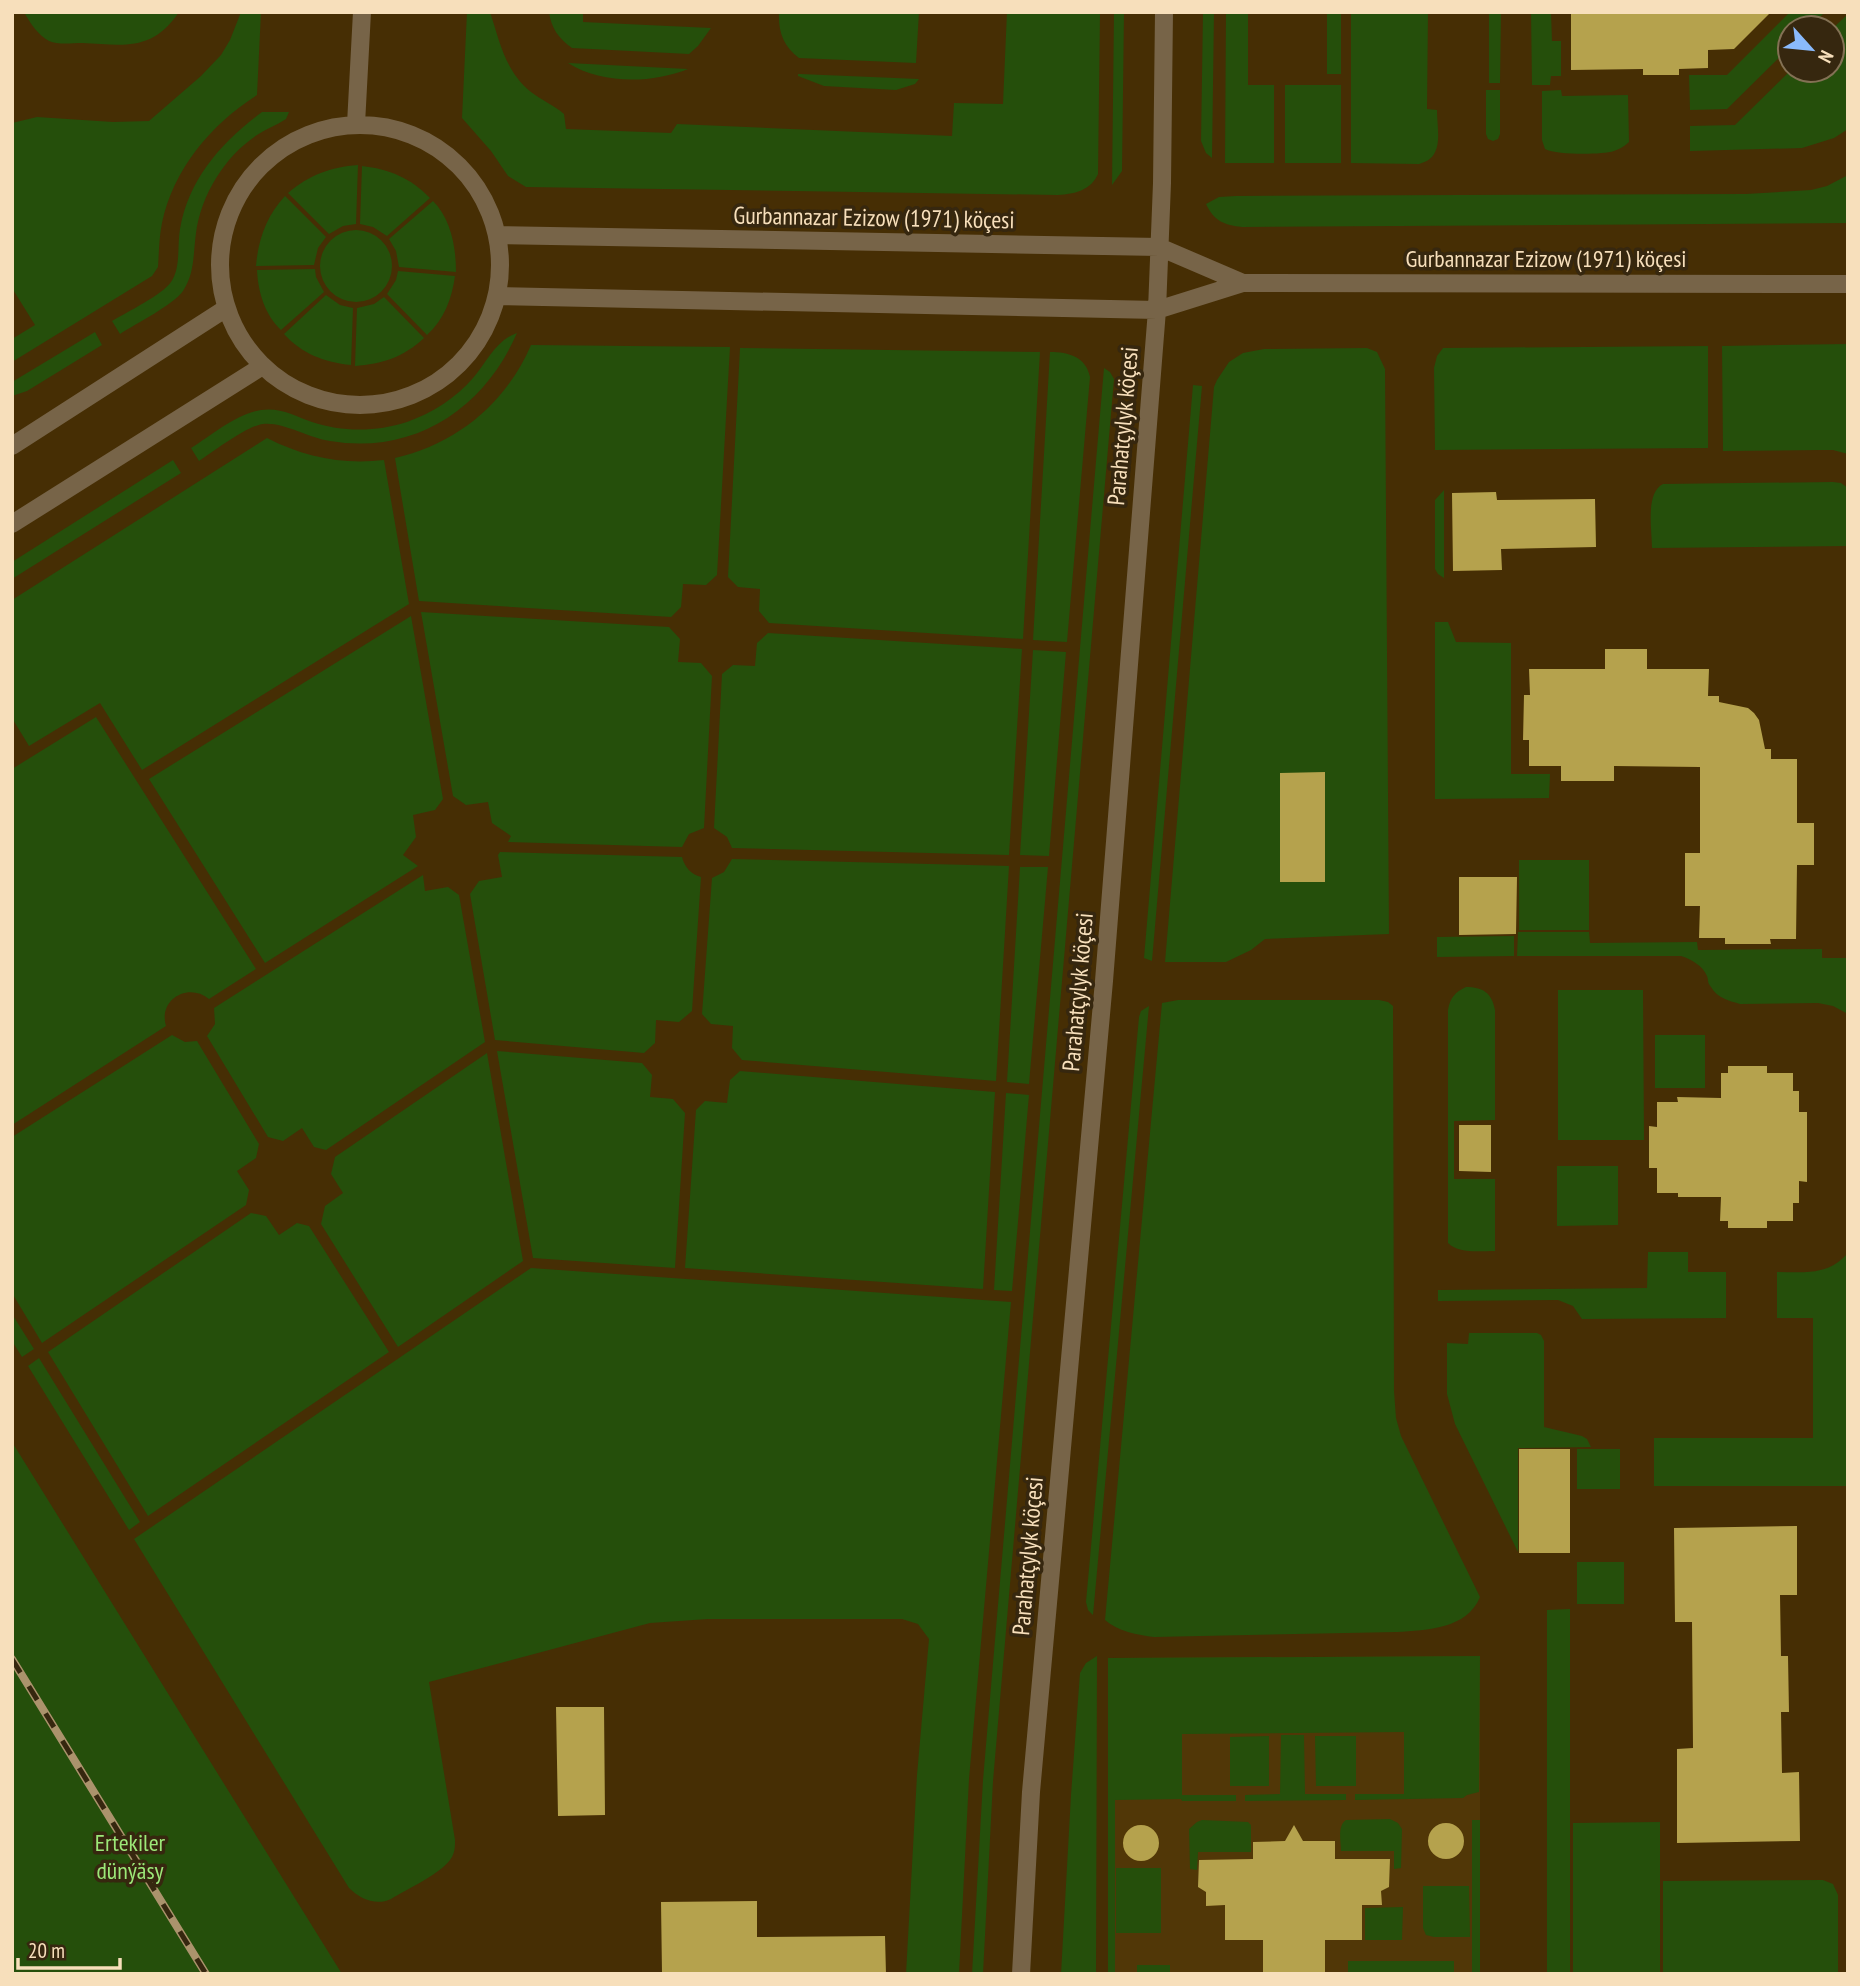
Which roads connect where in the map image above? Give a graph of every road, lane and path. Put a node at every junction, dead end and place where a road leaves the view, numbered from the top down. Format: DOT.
graph roads {
  1 [pos="362,12"];
  2 [pos="1164,12"];
  3 [pos="356,124"];
  4 [pos="498,235"];
  5 [pos="1159,247"];
  6 [pos="1243,283"];
  7 [pos="1848,284"];
  8 [pos="497,296"];
  9 [pos="225,309"];
  10 [pos="1157,310"];
  11 [pos="261,368"];
  12 [pos="12,446"];
  13 [pos="12,524"];
  14 [pos="1021,1974"];
  1 -- 3 [label="street"];
  2 -- 5 [label="street, Parahatçylyk köçesi"];
  3 -- 4 [label="street"];
  3 -- 9 [label="street"];
  4 -- 5 [label="street, Gurbannazar Ezizow (1971) köçesi"];
  4 -- 8 [label="street"];
  5 -- 6 [label="street, Gurbannazar Ezizow (1971) köçesi"];
  5 -- 10 [label="street, Parahatçylyk köçesi"];
  6 -- 7 [label="street, Gurbannazar Ezizow (1971) köçesi"];
  6 -- 10 [label="street, Gurbannazar Ezizow (1971) köçesi"];
  8 -- 10 [label="street, Gurbannazar Ezizow (1971) köçesi"];
  8 -- 11 [label="street"];
  9 -- 11 [label="street"];
  9 -- 12 [label="street"];
  10 -- 14 [label="street, Parahatçylyk köçesi"];
  11 -- 13 [label="street"];
}
